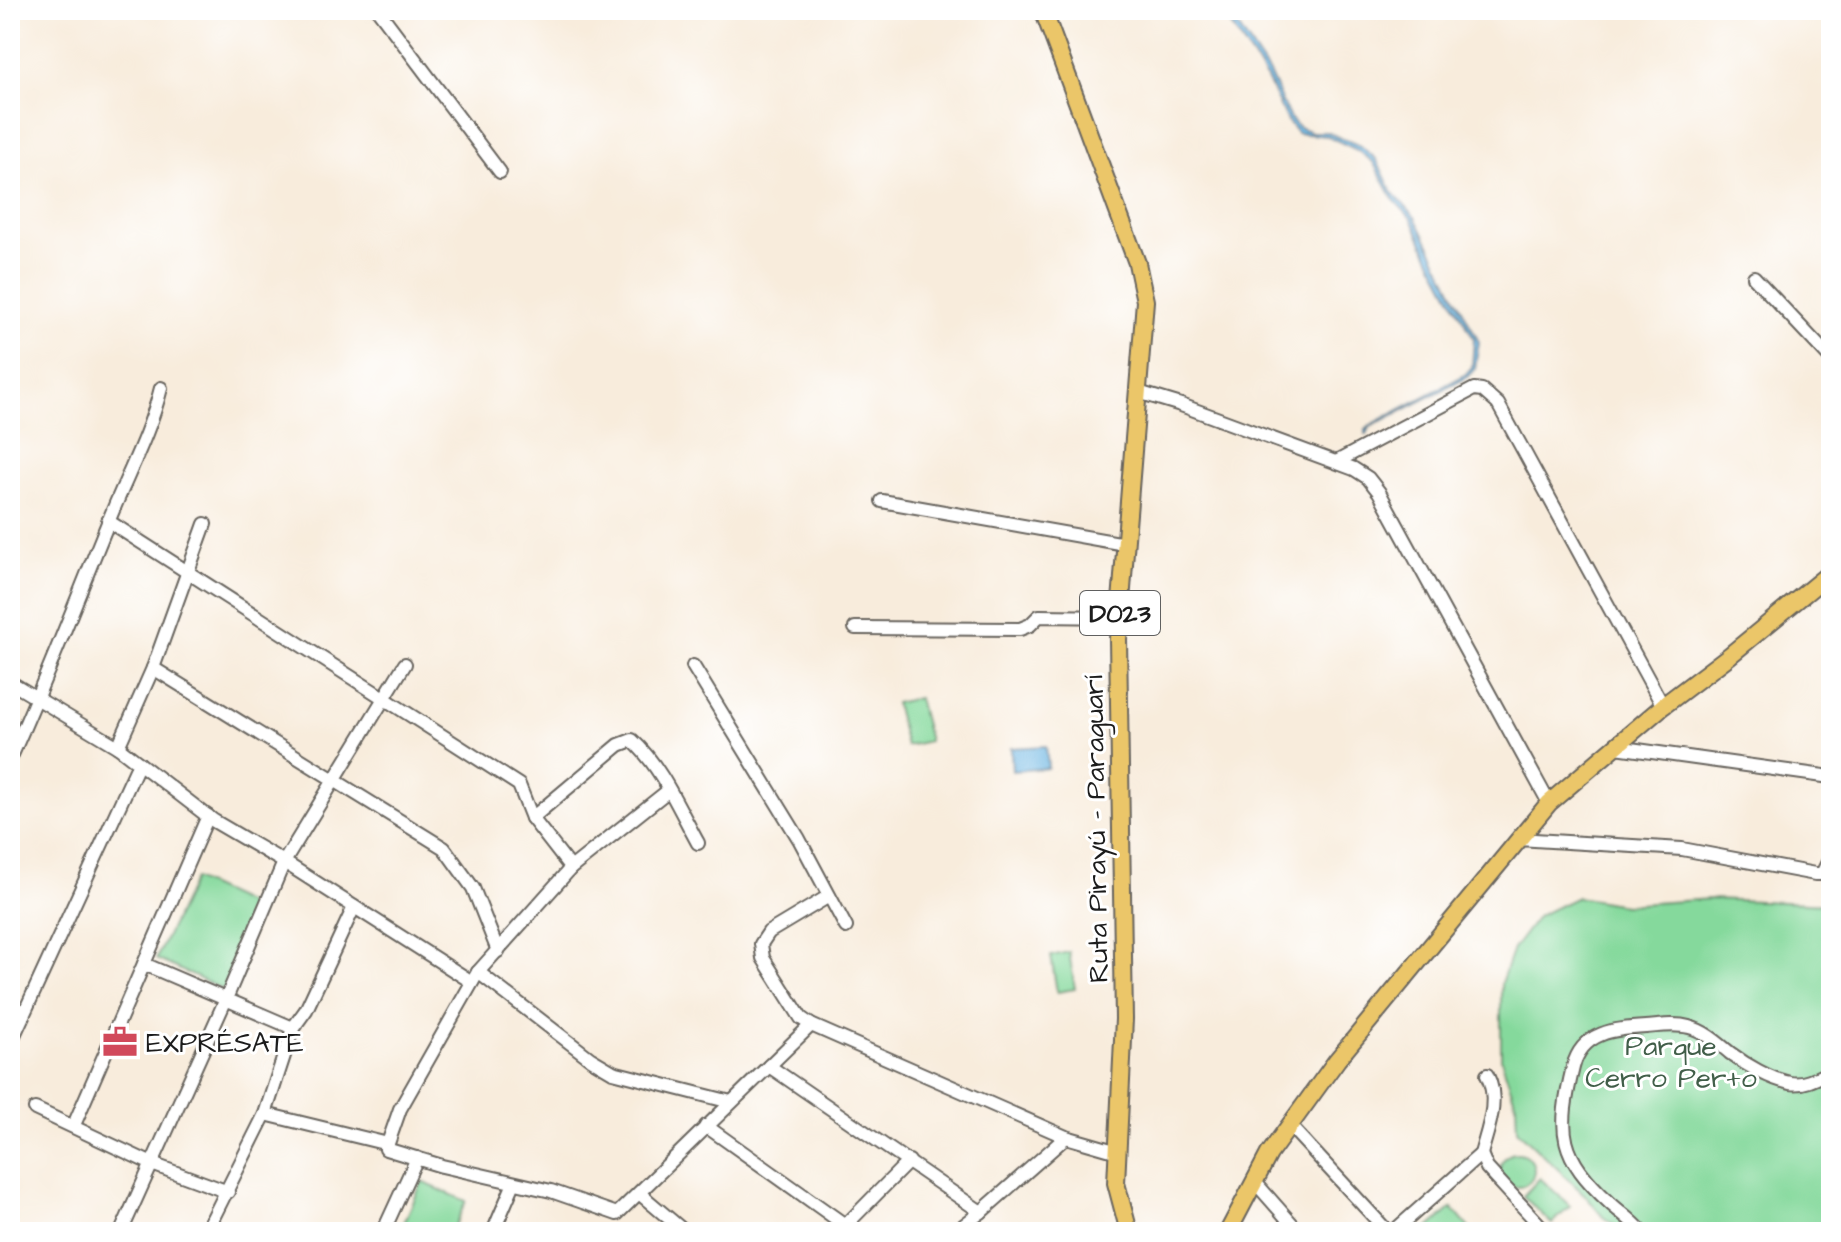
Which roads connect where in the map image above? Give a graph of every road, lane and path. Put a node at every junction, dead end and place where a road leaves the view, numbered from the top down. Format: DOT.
graph roads {
  1 [pos="378,10"];
  2 [pos="1043,10"];
  3 [pos="500,172"];
  4 [pos="1754,277"];
  5 [pos="1831,359"];
  6 [pos="161,388"];
  7 [pos="1138,392"];
  8 [pos="1336,462"];
  9 [pos="882,501"];
  10 [pos="108,521"];
  11 [pos="205,524"];
  12 [pos="1125,544"];
  13 [pos="1831,572"];
  14 [pos="187,573"];
  15 [pos="1120,617"];
  16 [pos="855,628"];
  17 [pos="405,664"];
  18 [pos="693,666"];
  19 [pos="153,668"];
  20 [pos="10,682"];
  21 [pos="38,697"];
  22 [pos="384,700"];
  23 [pos="1663,706"];
  24 [pos="118,747"];
  25 [pos="1616,747"];
  26 [pos="10,759"];
  27 [pos="139,763"];
  28 [pos="1831,777"];
  29 [pos="336,781"];
  30 [pos="669,790"];
  31 [pos="1549,803"];
  32 [pos="208,816"];
  33 [pos="532,818"];
  34 [pos="1518,839"];
  35 [pos="698,843"];
  36 [pos="1831,856"];
  37 [pos="284,862"];
  38 [pos="571,868"];
  39 [pos="1826,874"];
  40 [pos="829,896"];
  41 [pos="354,907"];
  42 [pos="846,927"];
  43 [pos="498,951"];
  44 [pos="144,964"];
  45 [pos="475,977"];
  46 [pos="226,999"];
  47 [pos="811,1025"];
  48 [pos="293,1028"];
  49 [pos="10,1044"];
  50 [pos="769,1066"];
  51 [pos="1831,1071"];
  52 [pos="1487,1075"];
  53 [pos="731,1102"];
  54 [pos="35,1109"];
  55 [pos="265,1114"];
  56 [pos="74,1125"];
  57 [pos="706,1126"];
  58 [pos="1290,1126"];
  59 [pos="1066,1137"];
  60 [pos="388,1144"];
  61 [pos="1118,1152"];
  62 [pos="1481,1154"];
  63 [pos="417,1158"];
  64 [pos="909,1161"];
  65 [pos="152,1164"];
  66 [pos="1254,1181"];
  67 [pos="514,1183"];
  68 [pos="228,1192"];
  69 [pos="639,1193"];
  70 [pos="981,1212"];
  71 [pos="842,1229"];
  72 [pos="121,1232"];
  73 [pos="206,1232"];
  74 [pos="383,1232"];
  75 [pos="493,1232"];
  76 [pos="685,1232"];
  77 [pos="955,1232"];
  78 [pos="1129,1232"];
  79 [pos="1228,1232"];
  80 [pos="1299,1232"];
  81 [pos="1390,1232"];
  82 [pos="1546,1232"];
  83 [pos="1642,1232"];
  1 -- 3 [label="street"];
  2 -- 7 [label="main road, Ruta Pirayú - Paraguarí / D023"];
  4 -- 5 [label="street"];
  6 -- 10 [label="street"];
  7 -- 8 [label="street"];
  7 -- 12 [label="main road, Ruta Pirayú - Paraguarí / D023"];
  8 -- 23 [label="street"];
  8 -- 31 [label="street"];
  9 -- 12 [label="street"];
  10 -- 14 [label="street"];
  10 -- 21 [label="street"];
  11 -- 14 [label="street"];
  12 -- 15 [label="main road, Ruta Pirayú - Paraguarí / D023"];
  13 -- 23 [label="main road"];
  14 -- 19 [label="street"];
  14 -- 22 [label="street"];
  15 -- 16 [label="street"];
  15 -- 61 [label="main road, Ruta Pirayú - Paraguarí / D023"];
  17 -- 22 [label="street"];
  18 -- 40 [label="street"];
  19 -- 24 [label="street"];
  19 -- 29 [label="street"];
  20 -- 21 [label="street"];
  21 -- 24 [label="street"];
  21 -- 26 [label="street"];
  22 -- 29 [label="street"];
  22 -- 33 [label="street"];
  23 -- 25 [label="main road"];
  24 -- 27 [label="street"];
  25 -- 28 [label="street"];
  25 -- 31 [label="main road"];
  27 -- 32 [label="street"];
  27 -- 49 [label="street"];
  29 -- 37 [label="street"];
  29 -- 43 [label="street"];
  30 -- 33 [label="street"];
  30 -- 35 [label="street"];
  30 -- 38 [label="street"];
  31 -- 34 [label="main road"];
  32 -- 37 [label="street"];
  32 -- 44 [label="street"];
  33 -- 38 [label="street"];
  34 -- 39 [label="street"];
  34 -- 58 [label="main road"];
  36 -- 39 [label="street"];
  37 -- 41 [label="street"];
  37 -- 46 [label="street"];
  38 -- 43 [label="street"];
  40 -- 42 [label="street"];
  40 -- 47 [label="street"];
  41 -- 45 [label="street"];
  41 -- 48 [label="street"];
  43 -- 45 [label="street"];
  44 -- 46 [label="street"];
  44 -- 56 [label="street"];
  45 -- 53 [label="street"];
  45 -- 60 [label="street"];
  46 -- 48 [label="street"];
  46 -- 65 [label="street"];
  47 -- 50 [label="street"];
  47 -- 59 [label="street"];
  48 -- 55 [label="street"];
  50 -- 53 [label="street"];
  50 -- 64 [label="street"];
  51 -- 83 [label="street"];
  52 -- 62 [label="street"];
  53 -- 57 [label="street"];
  54 -- 56 [label="street"];
  55 -- 60 [label="street"];
  55 -- 68 [label="street"];
  56 -- 65 [label="street"];
  57 -- 69 [label="street"];
  57 -- 71 [label="street"];
  58 -- 66 [label="main road"];
  58 -- 81 [label="street"];
  59 -- 61 [label="street"];
  59 -- 70 [label="street"];
  60 -- 63 [label="street"];
  61 -- 78 [label="main road, Ruta Pirayú - Paraguarí / D023"];
  62 -- 81 [label="street"];
  62 -- 82 [label="street"];
  63 -- 67 [label="street"];
  63 -- 74 [label="street"];
  64 -- 70 [label="street"];
  64 -- 71 [label="street"];
  65 -- 68 [label="street"];
  65 -- 72 [label="street"];
  66 -- 79 [label="main road"];
  66 -- 80 [label="street"];
  67 -- 69 [label="street"];
  67 -- 75 [label="street"];
  68 -- 73 [label="street"];
  69 -- 76 [label="street"];
  70 -- 77 [label="street"];
}
